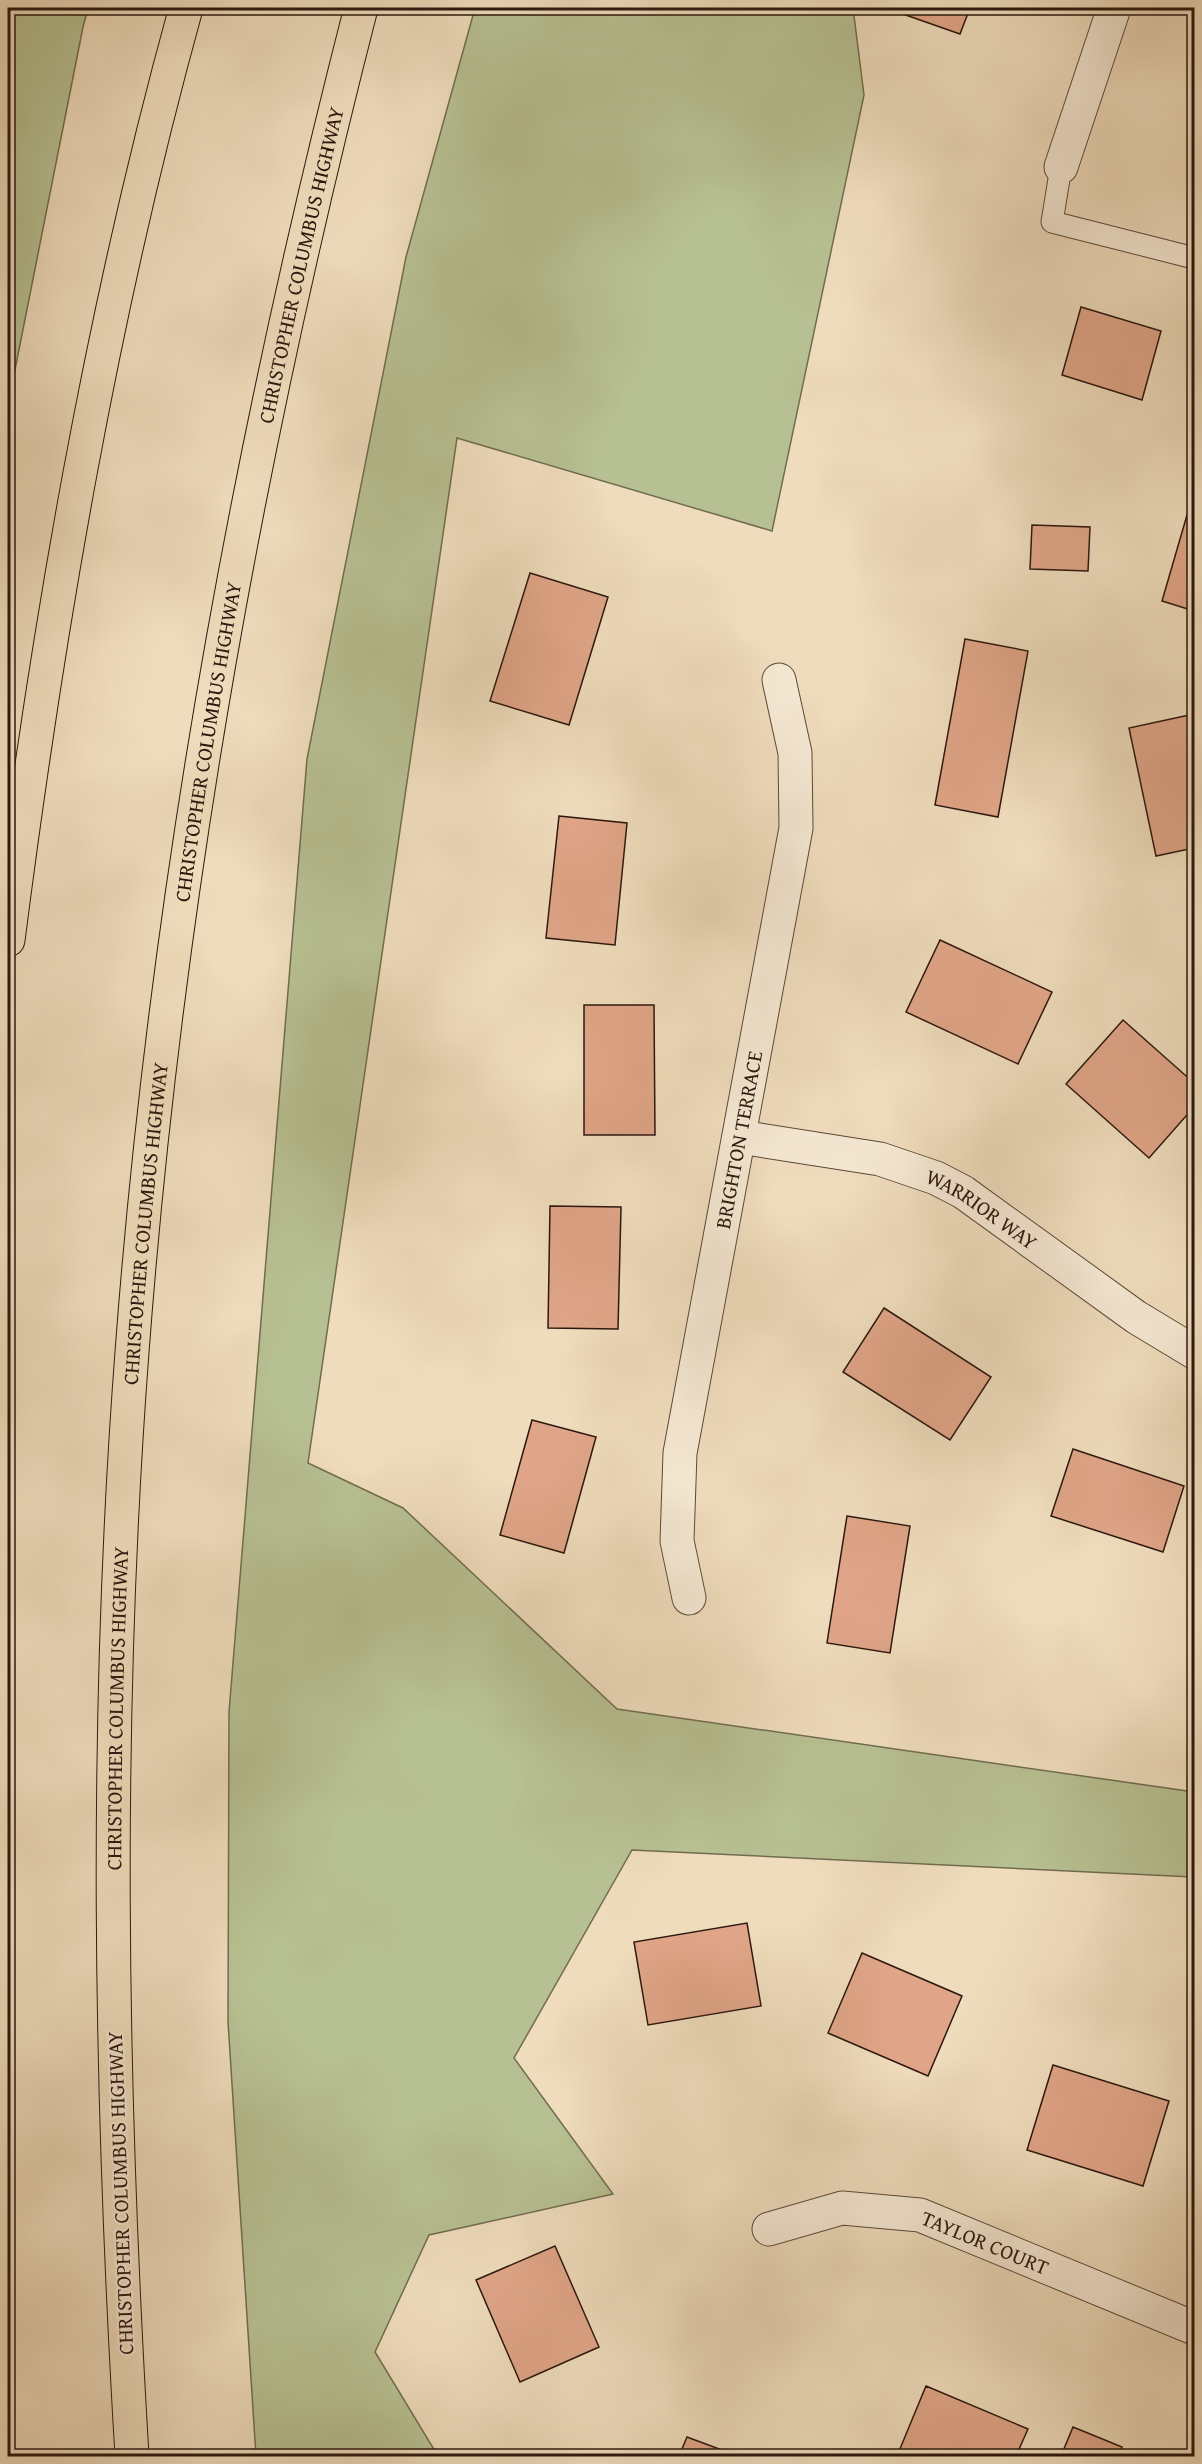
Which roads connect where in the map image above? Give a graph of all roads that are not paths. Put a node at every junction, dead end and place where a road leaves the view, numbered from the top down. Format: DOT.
graph roads {
  1 [pos="186,8"];
  2 [pos="361,8"];
  3 [pos="1114,8"];
  4 [pos="1061,167"];
  5 [pos="1194,258"];
  6 [pos="779,681"];
  7 [pos="8,940"];
  8 [pos="740,1137"];
  9 [pos="1194,1352"];
  10 [pos="689,1598"];
  11 [pos="769,2229"];
  12 [pos="1194,2328"];
  13 [pos="132,2457"];
  1 -- 7 [label="highway"];
  2 -- 13 [label="highway, CHRISTOPHER COLUMBUS HIGHWAY"];
  3 -- 4 [label="street"];
  4 -- 5 [label="lane"];
  6 -- 8 [label="street, BRIGHTON TERRACE"];
  8 -- 9 [label="street, WARRIOR WAY"];
  8 -- 10 [label="street, BRIGHTON TERRACE"];
  11 -- 12 [label="street, TAYLOR COURT"];
}
